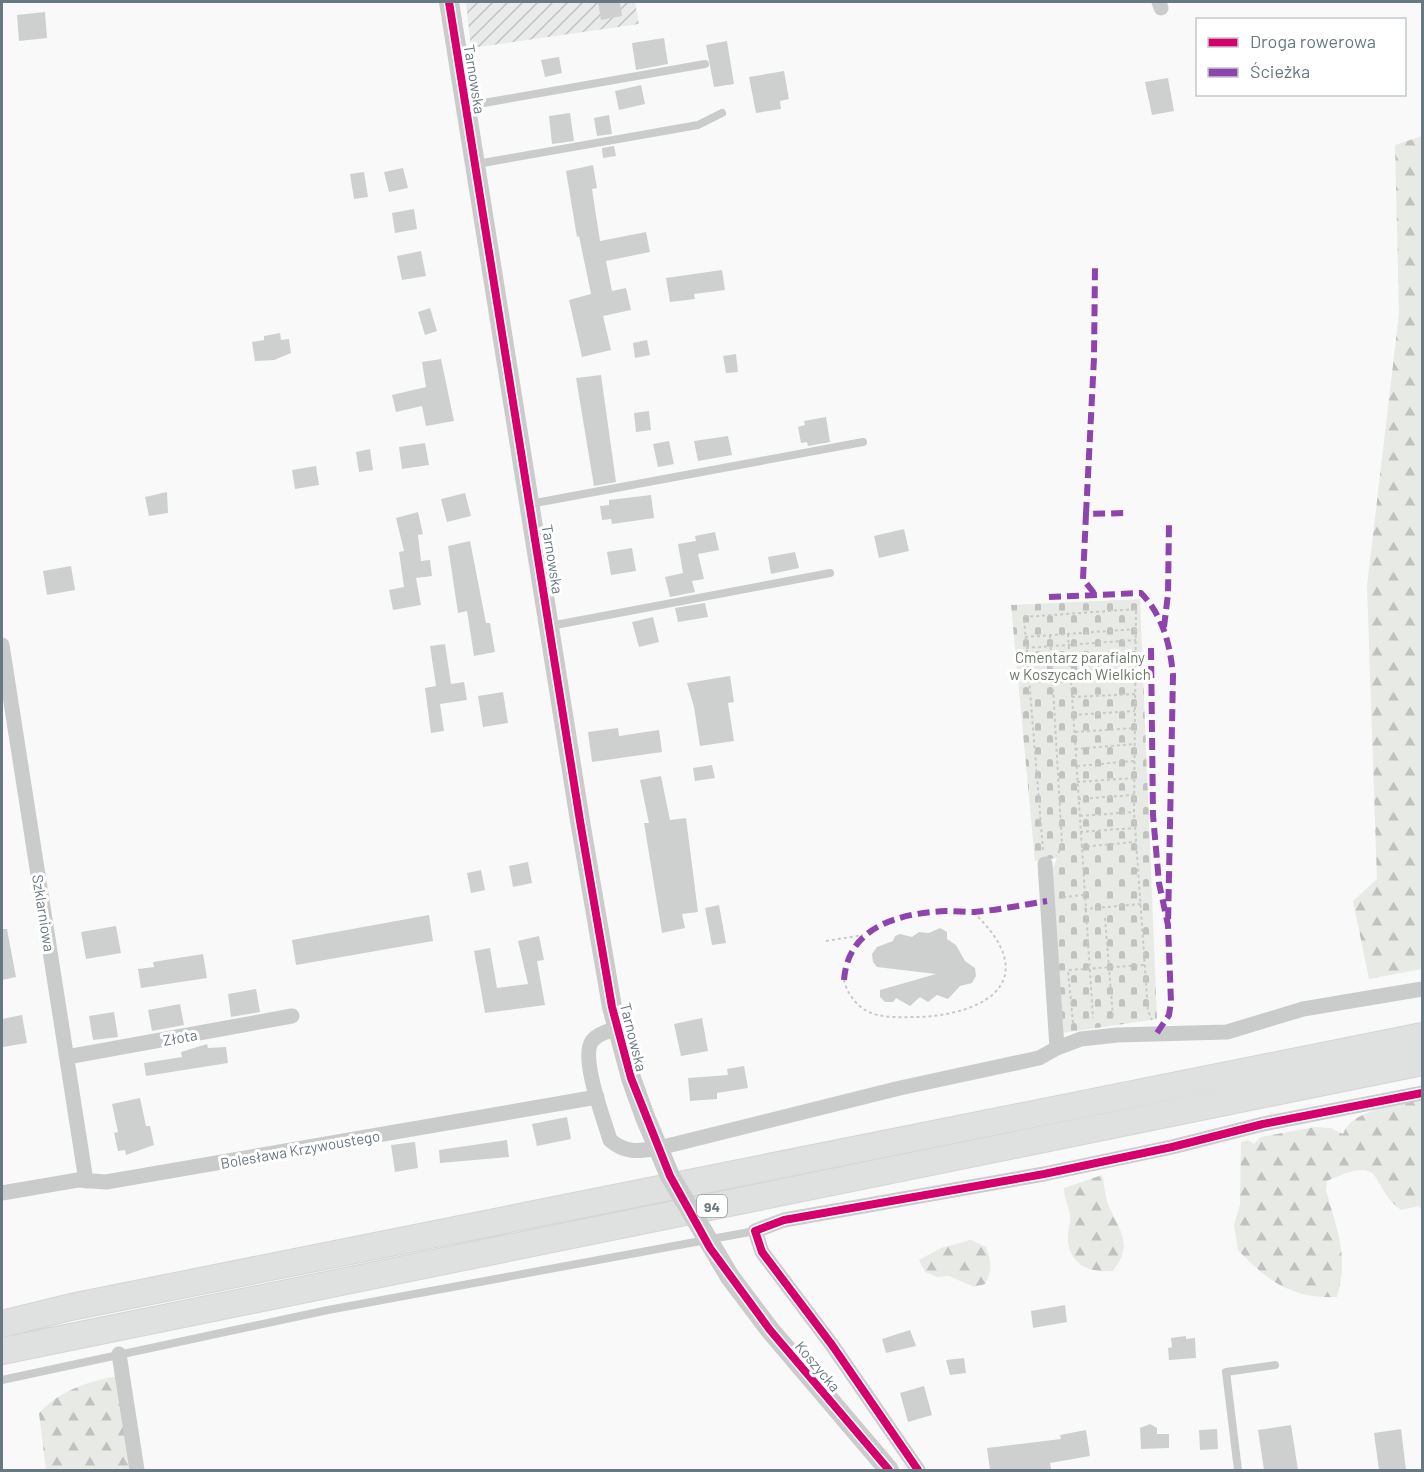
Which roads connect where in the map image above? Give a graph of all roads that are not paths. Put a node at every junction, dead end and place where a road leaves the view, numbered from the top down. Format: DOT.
graph roads {
  1 [pos="449,2"];
  2 [pos="705,64"];
  3 [pos="466,106"];
  4 [pos="722,113"];
  5 [pos="475,164"];
  6 [pos="863,442"];
  7 [pos="530,504"];
  8 [pos="830,573"];
  9 [pos="550,626"];
  10 [pos="2,645"];
  11 [pos="1044,862"];
  12 [pos="1422,988"];
  13 [pos="292,1016"];
  14 [pos="616,1028"];
  15 [pos="1422,1036"];
  16 [pos="1057,1048"];
  17 [pos="67,1057"];
  18 [pos="1422,1062"];
  19 [pos="1422,1093"];
  20 [pos="597,1098"];
  21 [pos="86,1181"];
  22 [pos="2,1193"];
  23 [pos="755,1231"];
  24 [pos="730,1277"];
  25 [pos="2,1324"];
  26 [pos="2,1351"];
  27 [pos="118,1354"];
  28 [pos="1275,1365"];
  29 [pos="2,1380"];
  30 [pos="137,1470"];
  31 [pos="889,1470"];
  32 [pos="918,1470"];
  33 [pos="1238,1470"];
  1 -- 3 [label="street, Tarnowska"];
  2 -- 3 [label="lane"];
  3 -- 5 [label="street, Tarnowska"];
  4 -- 5 [label="lane"];
  5 -- 7 [label="street, Tarnowska"];
  6 -- 7 [label="lane"];
  7 -- 9 [label="street, Tarnowska"];
  8 -- 9 [label="lane"];
  9 -- 14 [label="street, Tarnowska"];
  10 -- 17 [label="street, Szklarniowa"];
  11 -- 16 [label="street"];
  12 -- 16 [label="street"];
  13 -- 17 [label="street, Złota"];
  14 -- 20 [label="street"];
  14 -- 24 [label="street, Tarnowska, bridge"];
  15 -- 25 [label="main road, 94"];
  16 -- 20 [label="street"];
  17 -- 21 [label="street, Szklarniowa"];
  18 -- 26 [label="main road, 94"];
  19 -- 23 [label="street"];
  20 -- 21 [label="street, Bolesława Krzywoustego"];
  21 -- 22 [label="street, Bolesława Krzywoustego"];
  23 -- 27 [label="lane"];
  23 -- 32 [label="street"];
  24 -- 31 [label="street, Koszycka"];
  27 -- 29 [label="lane"];
  27 -- 30 [label="street"];
  28 -- 33 [label="lane"];
}
